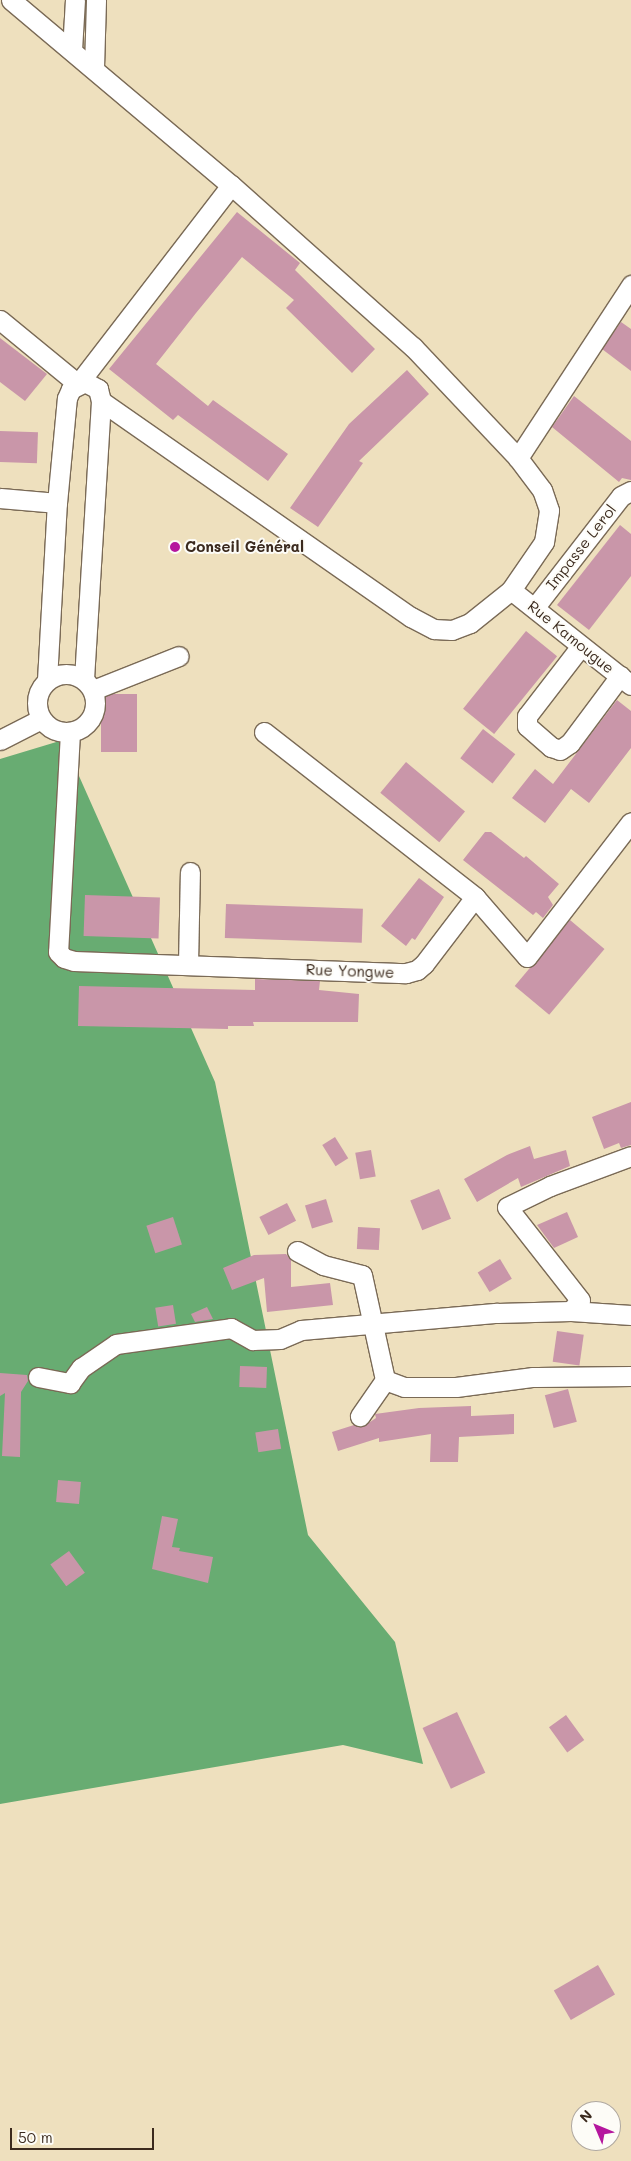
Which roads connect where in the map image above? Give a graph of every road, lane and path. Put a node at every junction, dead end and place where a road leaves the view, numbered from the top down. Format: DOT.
graph roads {
  1 [pos="11,0"];
  2 [pos="75,0"];
  3 [pos="96,0"];
  4 [pos="72,50"];
  5 [pos="94,68"];
  6 [pos="231,186"];
  7 [pos="631,285"];
  8 [pos="0,320"];
  9 [pos="78,384"];
  10 [pos="101,401"];
  11 [pos="518,458"];
  12 [pos="631,491"];
  13 [pos="0,498"];
  14 [pos="57,503"];
  15 [pos="510,590"];
  16 [pos="534,607"];
  17 [pos="581,646"];
  18 [pos="179,656"];
  19 [pos="47,680"];
  20 [pos="625,681"];
  21 [pos="88,684"];
  22 [pos="41,719"];
  23 [pos="70,732"];
  24 [pos="264,732"];
  25 [pos="0,740"];
  26 [pos="631,822"];
  27 [pos="190,872"];
  28 [pos="476,897"];
  29 [pos="188,964"];
  30 [pos="631,1156"];
  31 [pos="297,1251"];
  32 [pos="571,1312"];
  33 [pos="631,1315"];
  34 [pos="371,1326"];
  35 [pos="631,1376"];
  36 [pos="38,1377"];
  37 [pos="385,1380"];
  38 [pos="360,1416"];
  1 -- 4 [label="street"];
  2 -- 4 [label="street"];
  3 -- 5 [label="street"];
  4 -- 5 [label="street"];
  5 -- 6 [label="street"];
  6 -- 9 [label="street"];
  6 -- 11 [label="street"];
  7 -- 11 [label="street"];
  8 -- 9 [label="street"];
  9 -- 10 [label="street"];
  9 -- 14 [label="street"];
  10 -- 15 [label="street"];
  10 -- 21 [label="street"];
  11 -- 15 [label="street"];
  12 -- 16 [label="street, Impasse Lerol"];
  13 -- 14 [label="street"];
  14 -- 19 [label="street"];
  15 -- 16 [label="street, Rue Kamougue"];
  16 -- 17 [label="street, Rue Kamougue"];
  17 -- 20 [label="street, Rue Kamougue"];
  17 -- 20 [label="street"];
  18 -- 21 [label="street"];
  19 -- 21 [label="street"];
  19 -- 22 [label="street"];
  21 -- 23 [label="street"];
  22 -- 23 [label="street"];
  22 -- 25 [label="street"];
  23 -- 29 [label="street, Rue Yongwe"];
  24 -- 28 [label="street"];
  26 -- 28 [label="street"];
  27 -- 29 [label="street"];
  28 -- 29 [label="street, Rue Yongwe"];
  30 -- 32 [label="street"];
  31 -- 34 [label="street"];
  32 -- 33 [label="street"];
  32 -- 34 [label="street"];
  34 -- 36 [label="street"];
  34 -- 37 [label="street"];
  35 -- 37 [label="street"];
  37 -- 38 [label="street"];
}
